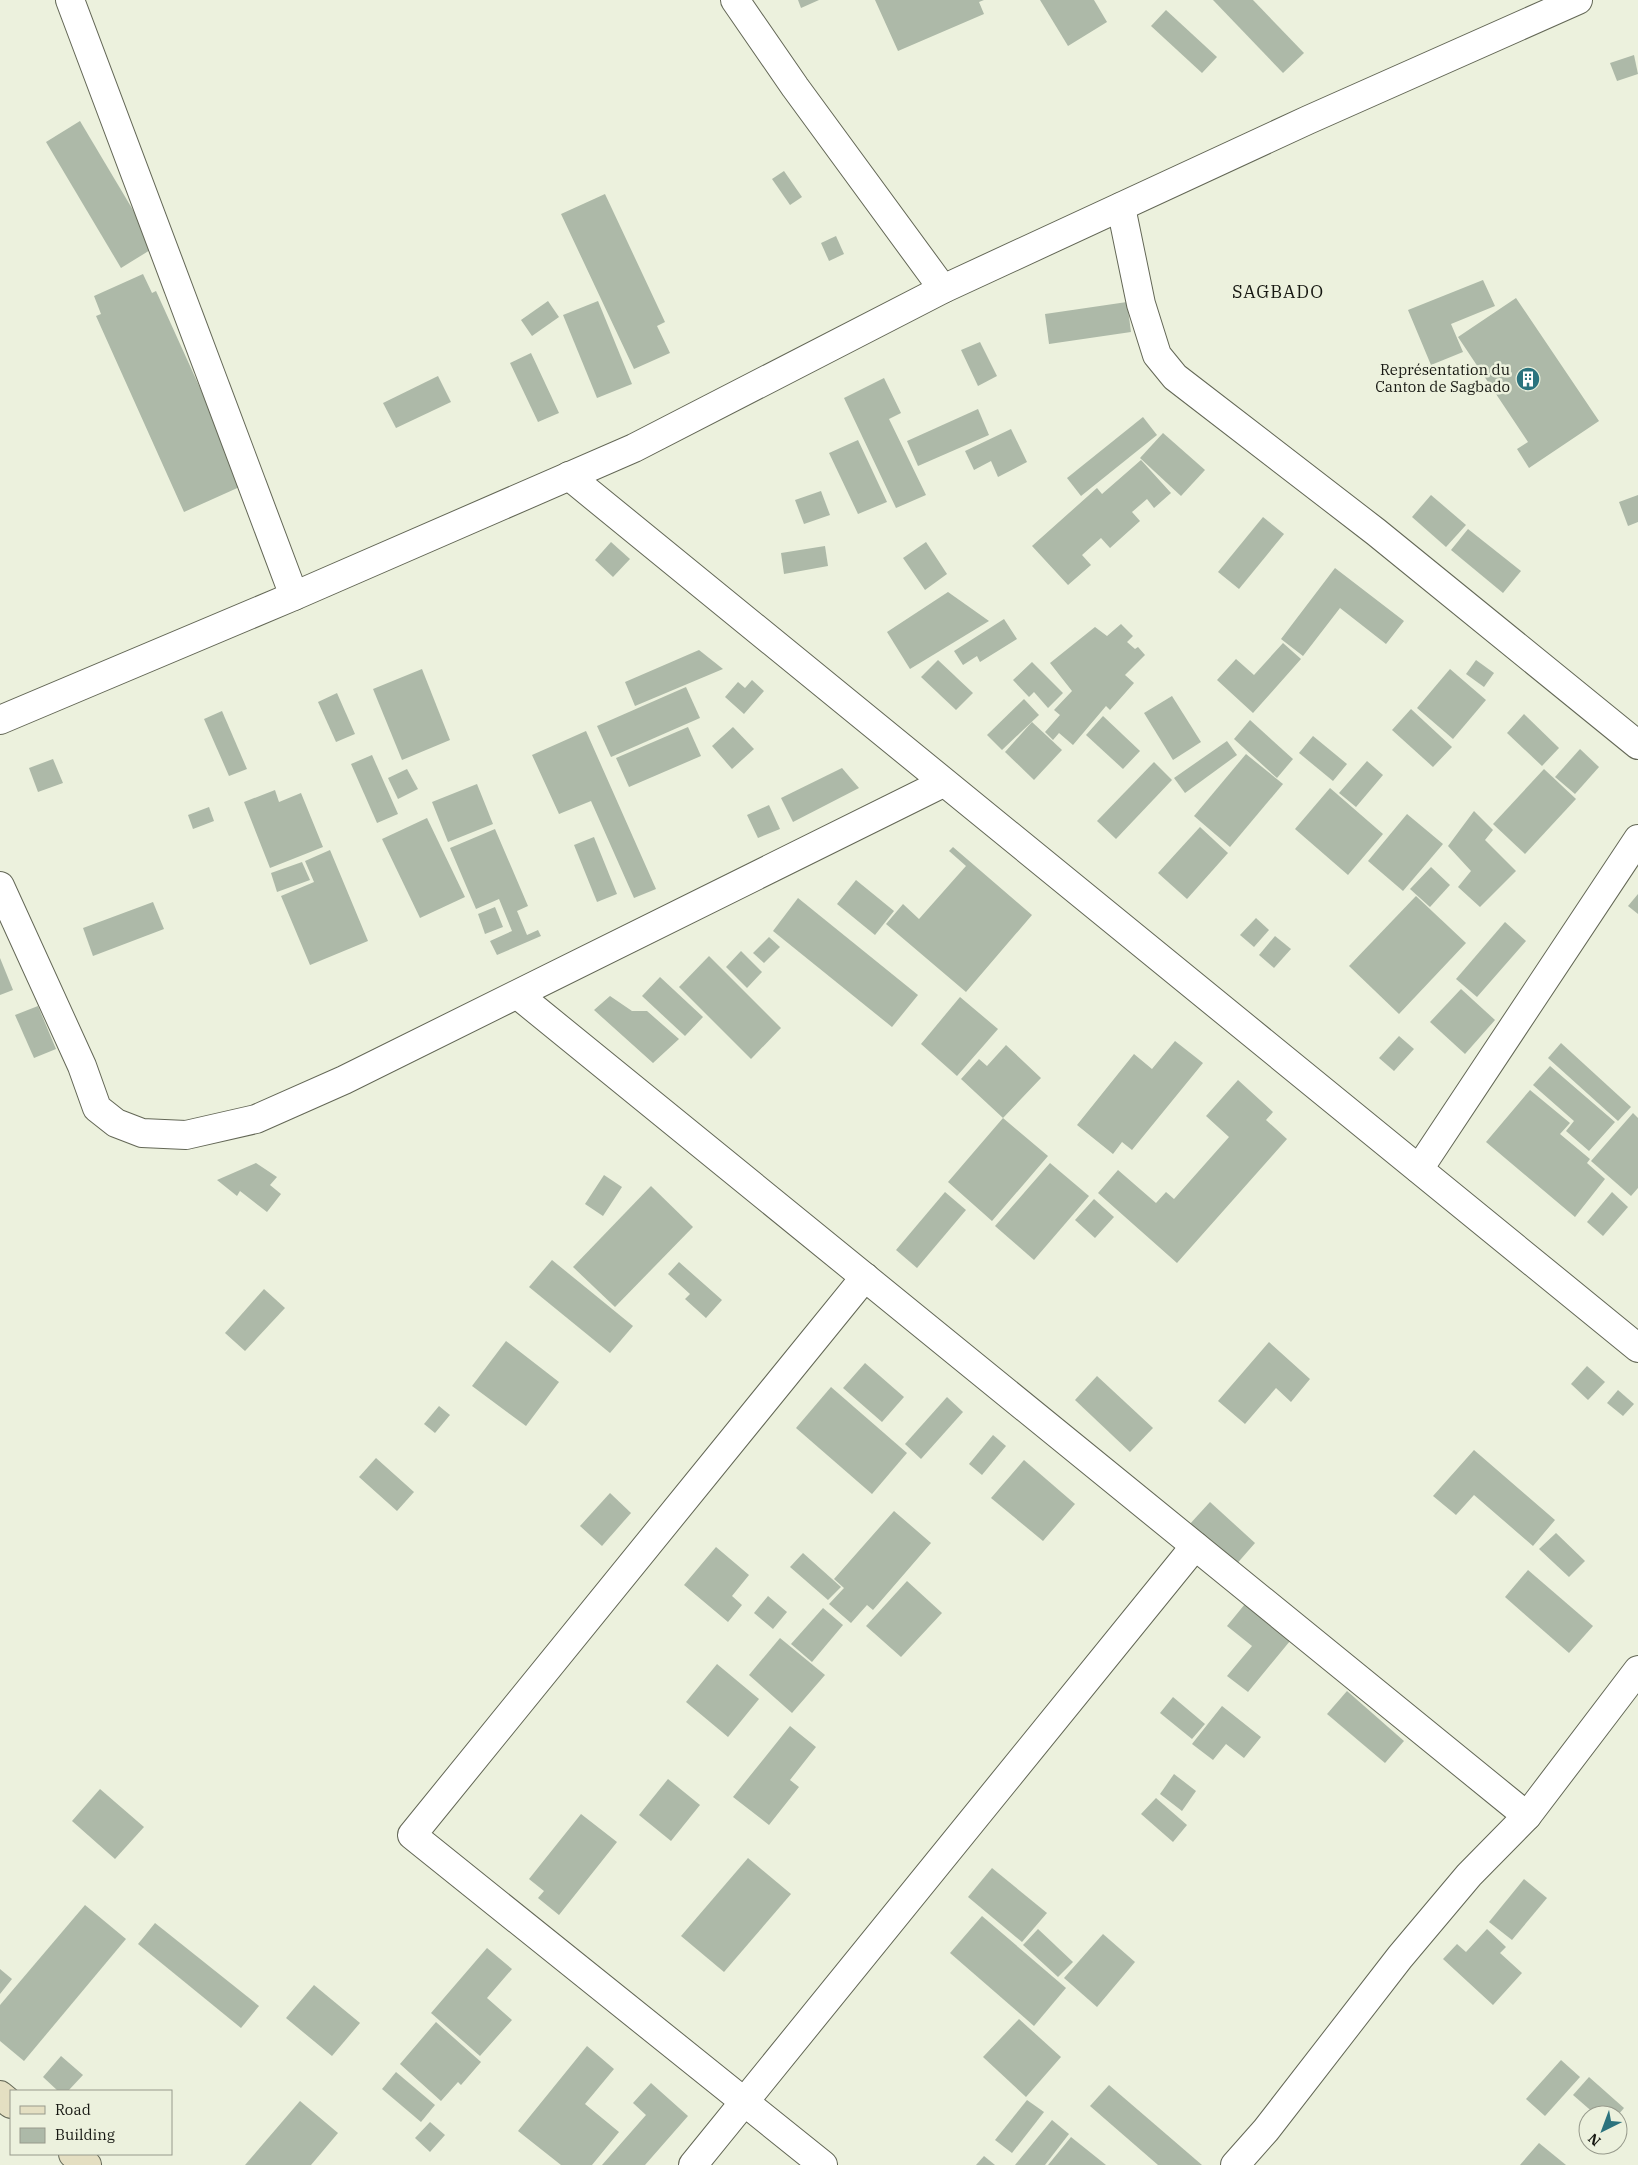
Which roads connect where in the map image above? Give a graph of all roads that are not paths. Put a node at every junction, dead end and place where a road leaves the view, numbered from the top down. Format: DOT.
graph roads {
  1 [pos="70,0"];
  2 [pos="735,0"];
  3 [pos="1578,0"];
  4 [pos="1121,206"];
  5 [pos="943,289"];
  6 [pos="569,476"];
  7 [pos="294,596"];
  8 [pos="0,720"];
  9 [pos="1638,745"];
  10 [pos="943,783"];
  11 [pos="1638,839"];
  12 [pos="0,886"];
  13 [pos="518,995"];
  14 [pos="1419,1169"];
  15 [pos="865,1277"];
  16 [pos="1638,1348"];
  17 [pos="1195,1546"];
  18 [pos="1638,1670"];
  19 [pos="1527,1816"];
  20 [pos="0,2094"];
  21 [pos="744,2102"];
  22 [pos="10,2103"];
  23 [pos="74,2155"];
  24 [pos="87,2165"];
  25 [pos="693,2165"];
  26 [pos="822,2165"];
  27 [pos="1235,2165"];
  1 -- 7 [label="street"];
  2 -- 5 [label="street"];
  3 -- 4 [label="street"];
  4 -- 5 [label="street"];
  4 -- 9 [label="street"];
  5 -- 6 [label="street"];
  6 -- 7 [label="street"];
  6 -- 10 [label="street"];
  7 -- 8 [label="street"];
  10 -- 13 [label="street"];
  10 -- 14 [label="street"];
  11 -- 14 [label="street"];
  12 -- 13 [label="street"];
  13 -- 15 [label="street"];
  14 -- 16 [label="street"];
  15 -- 17 [label="street"];
  15 -- 21 [label="street"];
  17 -- 19 [label="street"];
  17 -- 21 [label="street"];
  18 -- 19 [label="street"];
  19 -- 27 [label="street"];
  20 -- 22 [label="main road"];
  21 -- 25 [label="street"];
  21 -- 26 [label="street"];
  23 -- 24 [label="main road"];
}
